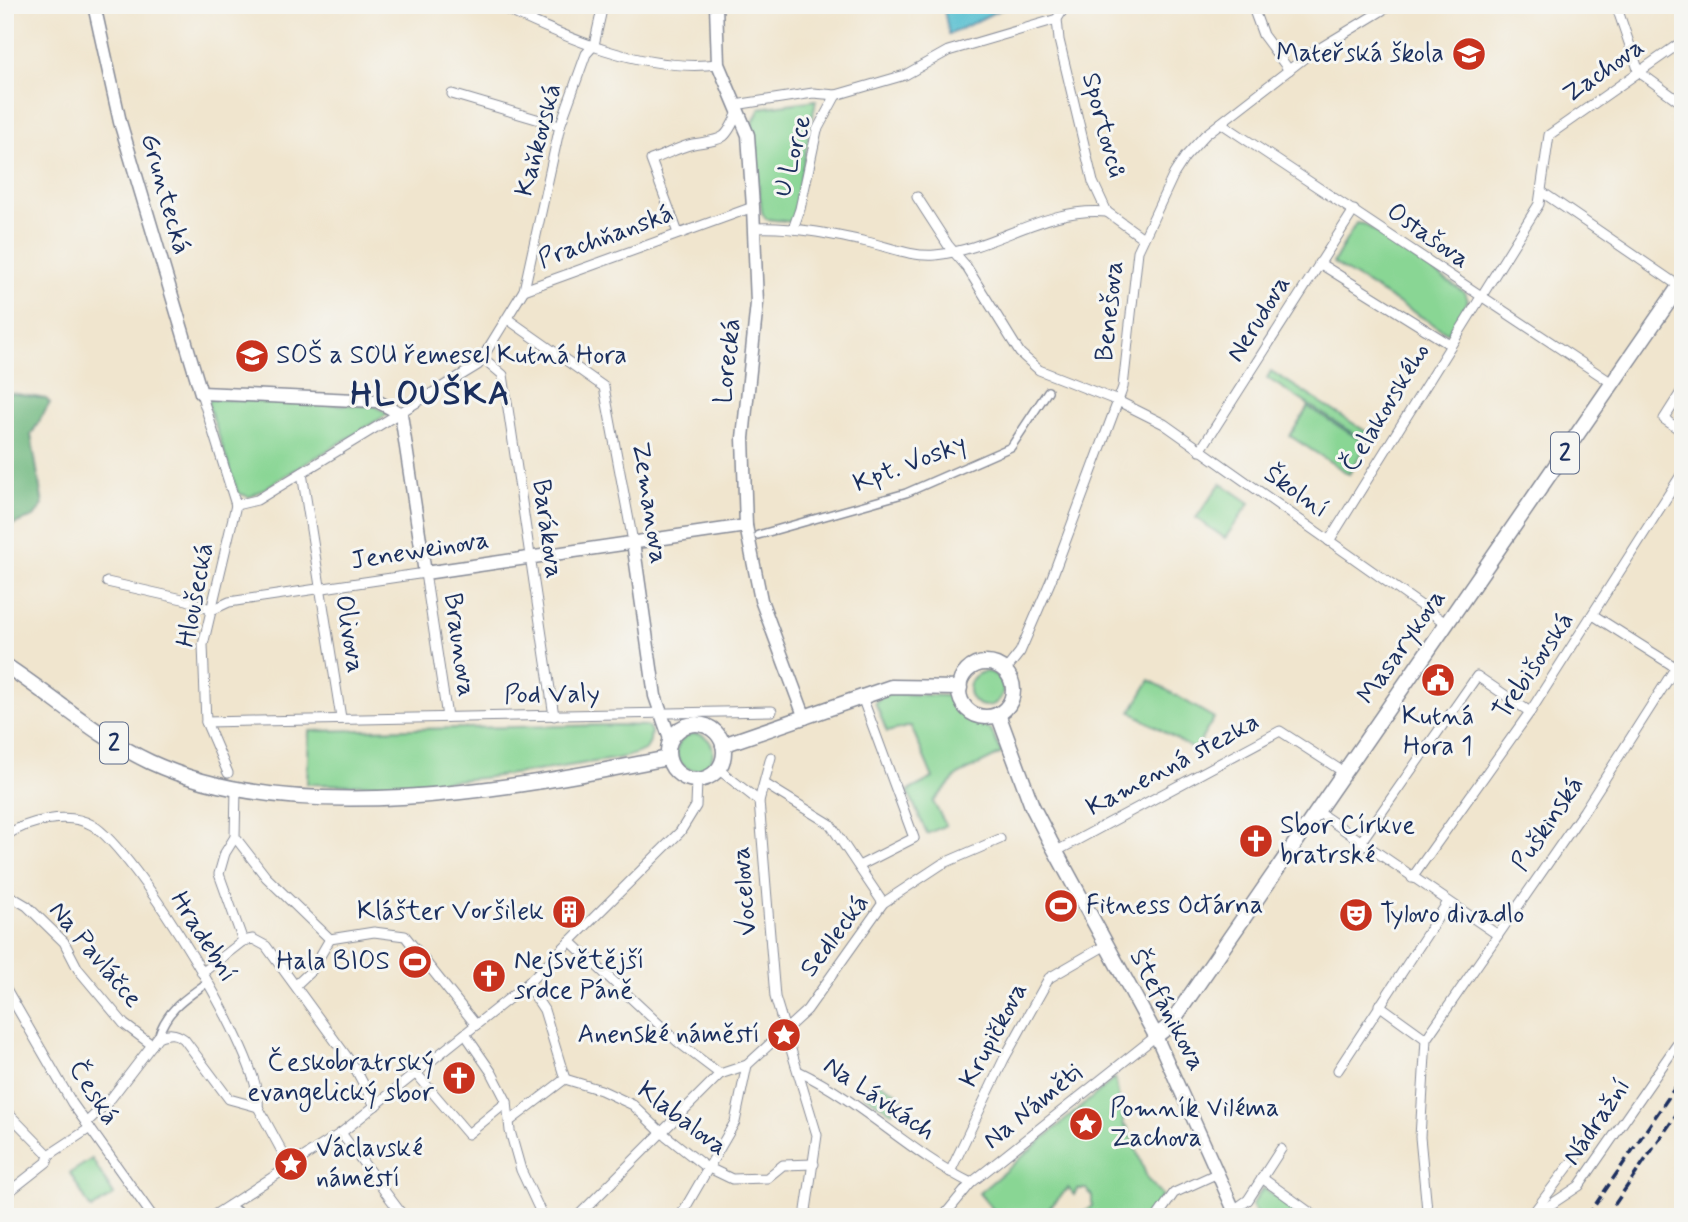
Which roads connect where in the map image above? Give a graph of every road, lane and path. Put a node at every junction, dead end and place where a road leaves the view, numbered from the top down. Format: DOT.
graph roads {
  1 [pos="94,5"];
  2 [pos="497,5"];
  3 [pos="603,5"];
  4 [pos="716,5"];
  5 [pos="1066,5"];
  6 [pos="1252,5"];
  7 [pos="1391,5"];
  8 [pos="1616,5"];
  9 [pos="1057,19"];
  10 [pos="1683,41"];
  11 [pos="594,45"];
  12 [pos="718,64"];
  13 [pos="1289,70"];
  14 [pos="1639,72"];
  15 [pos="452,94"];
  16 [pos="836,95"];
  17 [pos="1683,104"];
  18 [pos="736,109"];
  19 [pos="1221,123"];
  20 [pos="560,126"];
  21 [pos="1549,135"];
  22 [pos="1542,192"];
  23 [pos="917,197"];
  24 [pos="753,206"];
  25 [pos="1354,210"];
  26 [pos="1107,212"];
  27 [pos="754,228"];
  28 [pos="793,229"];
  29 [pos="678,233"];
  30 [pos="1143,238"];
  31 [pos="955,251"];
  32 [pos="1319,263"];
  33 [pos="1681,284"];
  34 [pos="524,290"];
  35 [pos="1480,298"];
  36 [pos="509,320"];
  37 [pos="1449,344"];
  38 [pos="482,358"];
  39 [pos="1612,383"];
  40 [pos="1683,389"];
  41 [pos="1048,391"];
  42 [pos="201,393"];
  43 [pos="1118,401"];
  44 [pos="401,414"];
  45 [pos="1683,432"];
  46 [pos="1200,451"];
  47 [pos="1683,472"];
  48 [pos="302,473"];
  49 [pos="236,505"];
  50 [pos="746,526"];
  51 [pos="758,535"];
  52 [pos="1329,541"];
  53 [pos="633,542"];
  54 [pos="530,557"];
  55 [pos="425,573"];
  56 [pos="107,582"];
  57 [pos="321,589"];
  58 [pos="212,610"];
  59 [pos="1593,615"];
  60 [pos="1447,624"];
  61 [pos="1683,656"];
  62 [pos="5,665"];
  63 [pos="1679,669"];
  64 [pos="1005,671"];
  65 [pos="960,688"];
  66 [pos="862,697"];
  67 [pos="772,711"];
  68 [pos="1530,712"];
  69 [pos="660,714"];
  70 [pos="998,714"];
  71 [pos="554,716"];
  72 [pos="447,717"];
  73 [pos="341,718"];
  74 [pos="805,718"];
  75 [pos="206,722"];
  76 [pos="670,739"];
  77 [pos="723,745"];
  78 [pos="771,757"];
  79 [pos="668,758"];
  80 [pos="719,769"];
  81 [pos="228,773"];
  82 [pos="1345,773"];
  83 [pos="697,781"];
  84 [pos="765,784"];
  85 [pos="236,788"];
  86 [pos="759,801"];
  87 [pos="1318,812"];
  88 [pos="5,836"];
  89 [pos="235,837"];
  90 [pos="1000,839"];
  91 [pos="1360,843"];
  92 [pos="1055,852"];
  93 [pos="859,866"];
  94 [pos="1412,878"];
  95 [pos="5,892"];
  96 [pos="1448,902"];
  97 [pos="883,903"];
  98 [pos="1498,935"];
  99 [pos="330,939"];
  100 [pos="243,941"];
  101 [pos="570,941"];
  102 [pos="1106,945"];
  103 [pos="204,979"];
  104 [pos="527,984"];
  105 [pos="296,985"];
  106 [pos="5,987"];
  107 [pos="1379,1005"];
  108 [pos="476,1024"];
  109 [pos="785,1028"];
  110 [pos="465,1034"];
  111 [pos="1156,1036"];
  112 [pos="1683,1036"];
  113 [pos="1426,1039"];
  114 [pos="155,1041"];
  115 [pos="747,1065"];
  116 [pos="1338,1070"];
  117 [pos="800,1072"];
  118 [pos="416,1073"];
  119 [pos="720,1074"];
  120 [pos="565,1079"];
  121 [pos="507,1102"];
  122 [pos="375,1106"];
  123 [pos="258,1107"];
  124 [pos="5,1110"];
  125 [pos="510,1121"];
  126 [pos="88,1126"];
  127 [pos="660,1131"];
  128 [pos="341,1133"];
  129 [pos="1592,1135"];
  130 [pos="1281,1149"];
  131 [pos="49,1155"];
  132 [pos="814,1164"];
  133 [pos="291,1168"];
  134 [pos="710,1169"];
  135 [pos="950,1172"];
  136 [pos="1218,1172"];
  137 [pos="1262,1178"];
  138 [pos="971,1183"];
  139 [pos="5,1195"];
  140 [pos="229,1205"];
  141 [pos="1236,1213"];
  142 [pos="1426,1213"];
  143 [pos="153,1217"];
  144 [pos="211,1217"];
  145 [pos="245,1217"];
  146 [pos="404,1217"];
  147 [pos="543,1217"];
  148 [pos="577,1217"];
  149 [pos="681,1217"];
  150 [pos="805,1217"];
  151 [pos="943,1217"];
  152 [pos="1157,1217"];
  153 [pos="1316,1217"];
  154 [pos="1532,1217"];
  1 -- 42 [label="street, Gruntecká"];
  2 -- 11 [label="street"];
  3 -- 11 [label="street, Kaňkovská"];
  4 -- 12 [label="street, Lorecká"];
  5 -- 9 [label="street"];
  6 -- 13 [label="street"];
  7 -- 13 [label="street, Benešova"];
  8 -- 14 [label="street"];
  9 -- 16 [label="street, U Lorce"];
  9 -- 26 [label="street, Sportovců"];
  10 -- 14 [label="street, Zachova"];
  11 -- 12 [label="street"];
  11 -- 20 [label="street, Kaňkovská"];
  12 -- 18 [label="street, Lorecká"];
  13 -- 19 [label="street, Benešova"];
  14 -- 17 [label="street"];
  14 -- 21 [label="street, Zachova"];
  15 -- 20 [label="street"];
  16 -- 18 [label="street, U Lorce"];
  16 -- 28 [label="street, U Lorce"];
  18 -- 24 [label="street, Lorecká"];
  18 -- 29 [label="street"];
  19 -- 25 [label="street, Ostašova"];
  19 -- 30 [label="street, Benešova"];
  20 -- 34 [label="street, Kaňkovská"];
  21 -- 22 [label="street, Čelakovského"];
  22 -- 33 [label="street"];
  22 -- 35 [label="street, Čelakovského"];
  23 -- 31 [label="street, Školní"];
  24 -- 27 [label="street, Lorecká"];
  24 -- 29 [label="street, Prachňanská"];
  25 -- 32 [label="street, Nerudova"];
  25 -- 35 [label="street, Ostašova"];
  26 -- 30 [label="street, Sportovců"];
  26 -- 31 [label="street"];
  27 -- 28 [label="street"];
  27 -- 50 [label="street, Lorecká"];
  28 -- 31 [label="street"];
  29 -- 34 [label="street, Prachňanská"];
  30 -- 43 [label="street, Benešova"];
  31 -- 43 [label="street, Školní"];
  32 -- 37 [label="street"];
  32 -- 46 [label="street, Nerudova"];
  33 -- 39 [label="main road, Masarykova / 2"];
  34 -- 36 [label="street, Prachňanská"];
  35 -- 37 [label="street, Čelakovského"];
  35 -- 39 [label="street, Ostašova"];
  36 -- 38 [label="street, Prachňanská"];
  36 -- 53 [label="street, Zemanova"];
  37 -- 52 [label="street, Čelakovského"];
  38 -- 44 [label="street, Prachňanská"];
  38 -- 54 [label="street, Barákova"];
  39 -- 60 [label="main road, Masarykova / 2"];
  40 -- 45 [label="street"];
  41 -- 51 [label="street, Kpt. Vosky"];
  42 -- 44 [label="street"];
  42 -- 49 [label="street"];
  43 -- 46 [label="street, Školní"];
  43 -- 64 [label="street, Benešova"];
  44 -- 48 [label="street, Prachňanská"];
  44 -- 55 [label="street, Braunova"];
  46 -- 52 [label="street, Školní"];
  47 -- 59 [label="street, Trebišovská"];
  48 -- 49 [label="street, Prachňanská"];
  48 -- 57 [label="street, Olivova"];
  49 -- 58 [label="street, Hloušecká"];
  50 -- 53 [label="street, Jeneweinova"];
  50 -- 74 [label="street, Lorecká"];
  52 -- 60 [label="street, Školní"];
  53 -- 54 [label="street, Jeneweinova"];
  53 -- 69 [label="street, Zemanova"];
  54 -- 55 [label="street, Jeneweinova"];
  54 -- 71 [label="street, Barákova"];
  55 -- 57 [label="street, Jeneweinova"];
  55 -- 72 [label="street, Braunova"];
  56 -- 58 [label="street"];
  57 -- 58 [label="street, Jeneweinova"];
  57 -- 73 [label="street, Olivova"];
  58 -- 75 [label="street, Hloušecká"];
  59 -- 63 [label="street"];
  59 -- 68 [label="street, Trebišovská"];
  60 -- 82 [label="main road, Masarykova / 2"];
  61 -- 63 [label="street, Puškinská"];
  62 -- 85 [label="main road, 2"];
  63 -- 98 [label="street, Puškinská"];
  64 -- 65 [label="main road"];
  64 -- 70 [label="main road"];
  65 -- 66 [label="main road"];
  65 -- 70 [label="main road"];
  66 -- 74 [label="main road"];
  66 -- 93 [label="street"];
  67 -- 69 [label="street, Pod Valy"];
  68 -- 91 [label="street"];
  68 -- 94 [label="street, Trebišovská"];
  69 -- 71 [label="street, Pod Valy"];
  69 -- 76 [label="street, Zemanova"];
  70 -- 92 [label="main road, Štefánikova"];
  71 -- 72 [label="street, Pod Valy"];
  72 -- 73 [label="street, Pod Valy"];
  73 -- 75 [label="street, Pod Valy"];
  74 -- 77 [label="main road"];
  75 -- 81 [label="street, Hloušecká"];
  76 -- 77 [label="main road"];
  76 -- 79 [label="main road"];
  77 -- 80 [label="main road"];
  78 -- 84 [label="street"];
  79 -- 83 [label="main road"];
  79 -- 85 [label="main road, 2"];
  80 -- 83 [label="main road"];
  80 -- 86 [label="street"];
  82 -- 87 [label="main road, Masarykova / 2"];
  82 -- 92 [label="street, Kamenná stezka"];
  83 -- 101 [label="street"];
  84 -- 86 [label="street"];
  84 -- 93 [label="street"];
  85 -- 89 [label="street"];
  86 -- 109 [label="street, Vocelova"];
  87 -- 91 [label="street"];
  87 -- 111 [label="main road, Masarykova / 2"];
  88 -- 103 [label="street, Hradební"];
  89 -- 99 [label="street"];
  89 -- 100 [label="street"];
  90 -- 97 [label="street, Sedlecká"];
  91 -- 94 [label="street"];
  92 -- 102 [label="main road, Štefánikova"];
  93 -- 97 [label="street"];
  94 -- 96 [label="street"];
  95 -- 114 [label="street, Na Pavláčce"];
  96 -- 98 [label="street"];
  96 -- 107 [label="street"];
  97 -- 109 [label="street, Sedlecká"];
  98 -- 113 [label="street, Puškinská"];
  99 -- 105 [label="street"];
  99 -- 108 [label="street"];
  100 -- 103 [label="street"];
  100 -- 105 [label="street"];
  101 -- 104 [label="street"];
  101 -- 119 [label="street"];
  102 -- 111 [label="main road, Štefánikova"];
  102 -- 135 [label="street, Krupičkova"];
  103 -- 114 [label="street"];
  103 -- 123 [label="street, Hradební"];
  104 -- 108 [label="street"];
  104 -- 120 [label="street"];
  105 -- 122 [label="street"];
  106 -- 126 [label="street, Česká"];
  107 -- 113 [label="street"];
  107 -- 116 [label="street"];
  108 -- 110 [label="street"];
  109 -- 115 [label="street"];
  109 -- 117 [label="street"];
  110 -- 118 [label="street"];
  110 -- 121 [label="street"];
  111 -- 136 [label="street, Štefánikova"];
  111 -- 138 [label="street, Na Náměti"];
  112 -- 154 [label="street, Nádražní"];
  113 -- 142 [label="street, Puškinská"];
  114 -- 123 [label="street"];
  114 -- 126 [label="street"];
  115 -- 119 [label="street"];
  115 -- 134 [label="street"];
  117 -- 132 [label="street"];
  117 -- 135 [label="street, Na Lávkách"];
  118 -- 121 [label="street"];
  118 -- 122 [label="street"];
  119 -- 127 [label="street"];
  120 -- 125 [label="street"];
  120 -- 127 [label="street, Klabalova"];
  121 -- 125 [label="street"];
  122 -- 128 [label="street"];
  123 -- 133 [label="street, Hradební"];
  124 -- 131 [label="street"];
  125 -- 147 [label="street"];
  126 -- 131 [label="street"];
  126 -- 143 [label="street, Česká"];
  127 -- 134 [label="street, Klabalova"];
  127 -- 148 [label="street"];
  128 -- 133 [label="street"];
  128 -- 146 [label="street"];
  129 -- 154 [label="street, Nádražní"];
  130 -- 137 [label="street"];
  131 -- 139 [label="street"];
  132 -- 134 [label="street, Klabalova"];
  132 -- 150 [label="street"];
  133 -- 140 [label="street"];
  134 -- 149 [label="street"];
  135 -- 138 [label="street, Na Lávkách"];
  136 -- 141 [label="street, Štefánikova"];
  136 -- 152 [label="street"];
  137 -- 141 [label="street"];
  137 -- 153 [label="street"];
  138 -- 151 [label="street, Na Náměti"];
  140 -- 144 [label="street"];
  140 -- 145 [label="street"];
}
